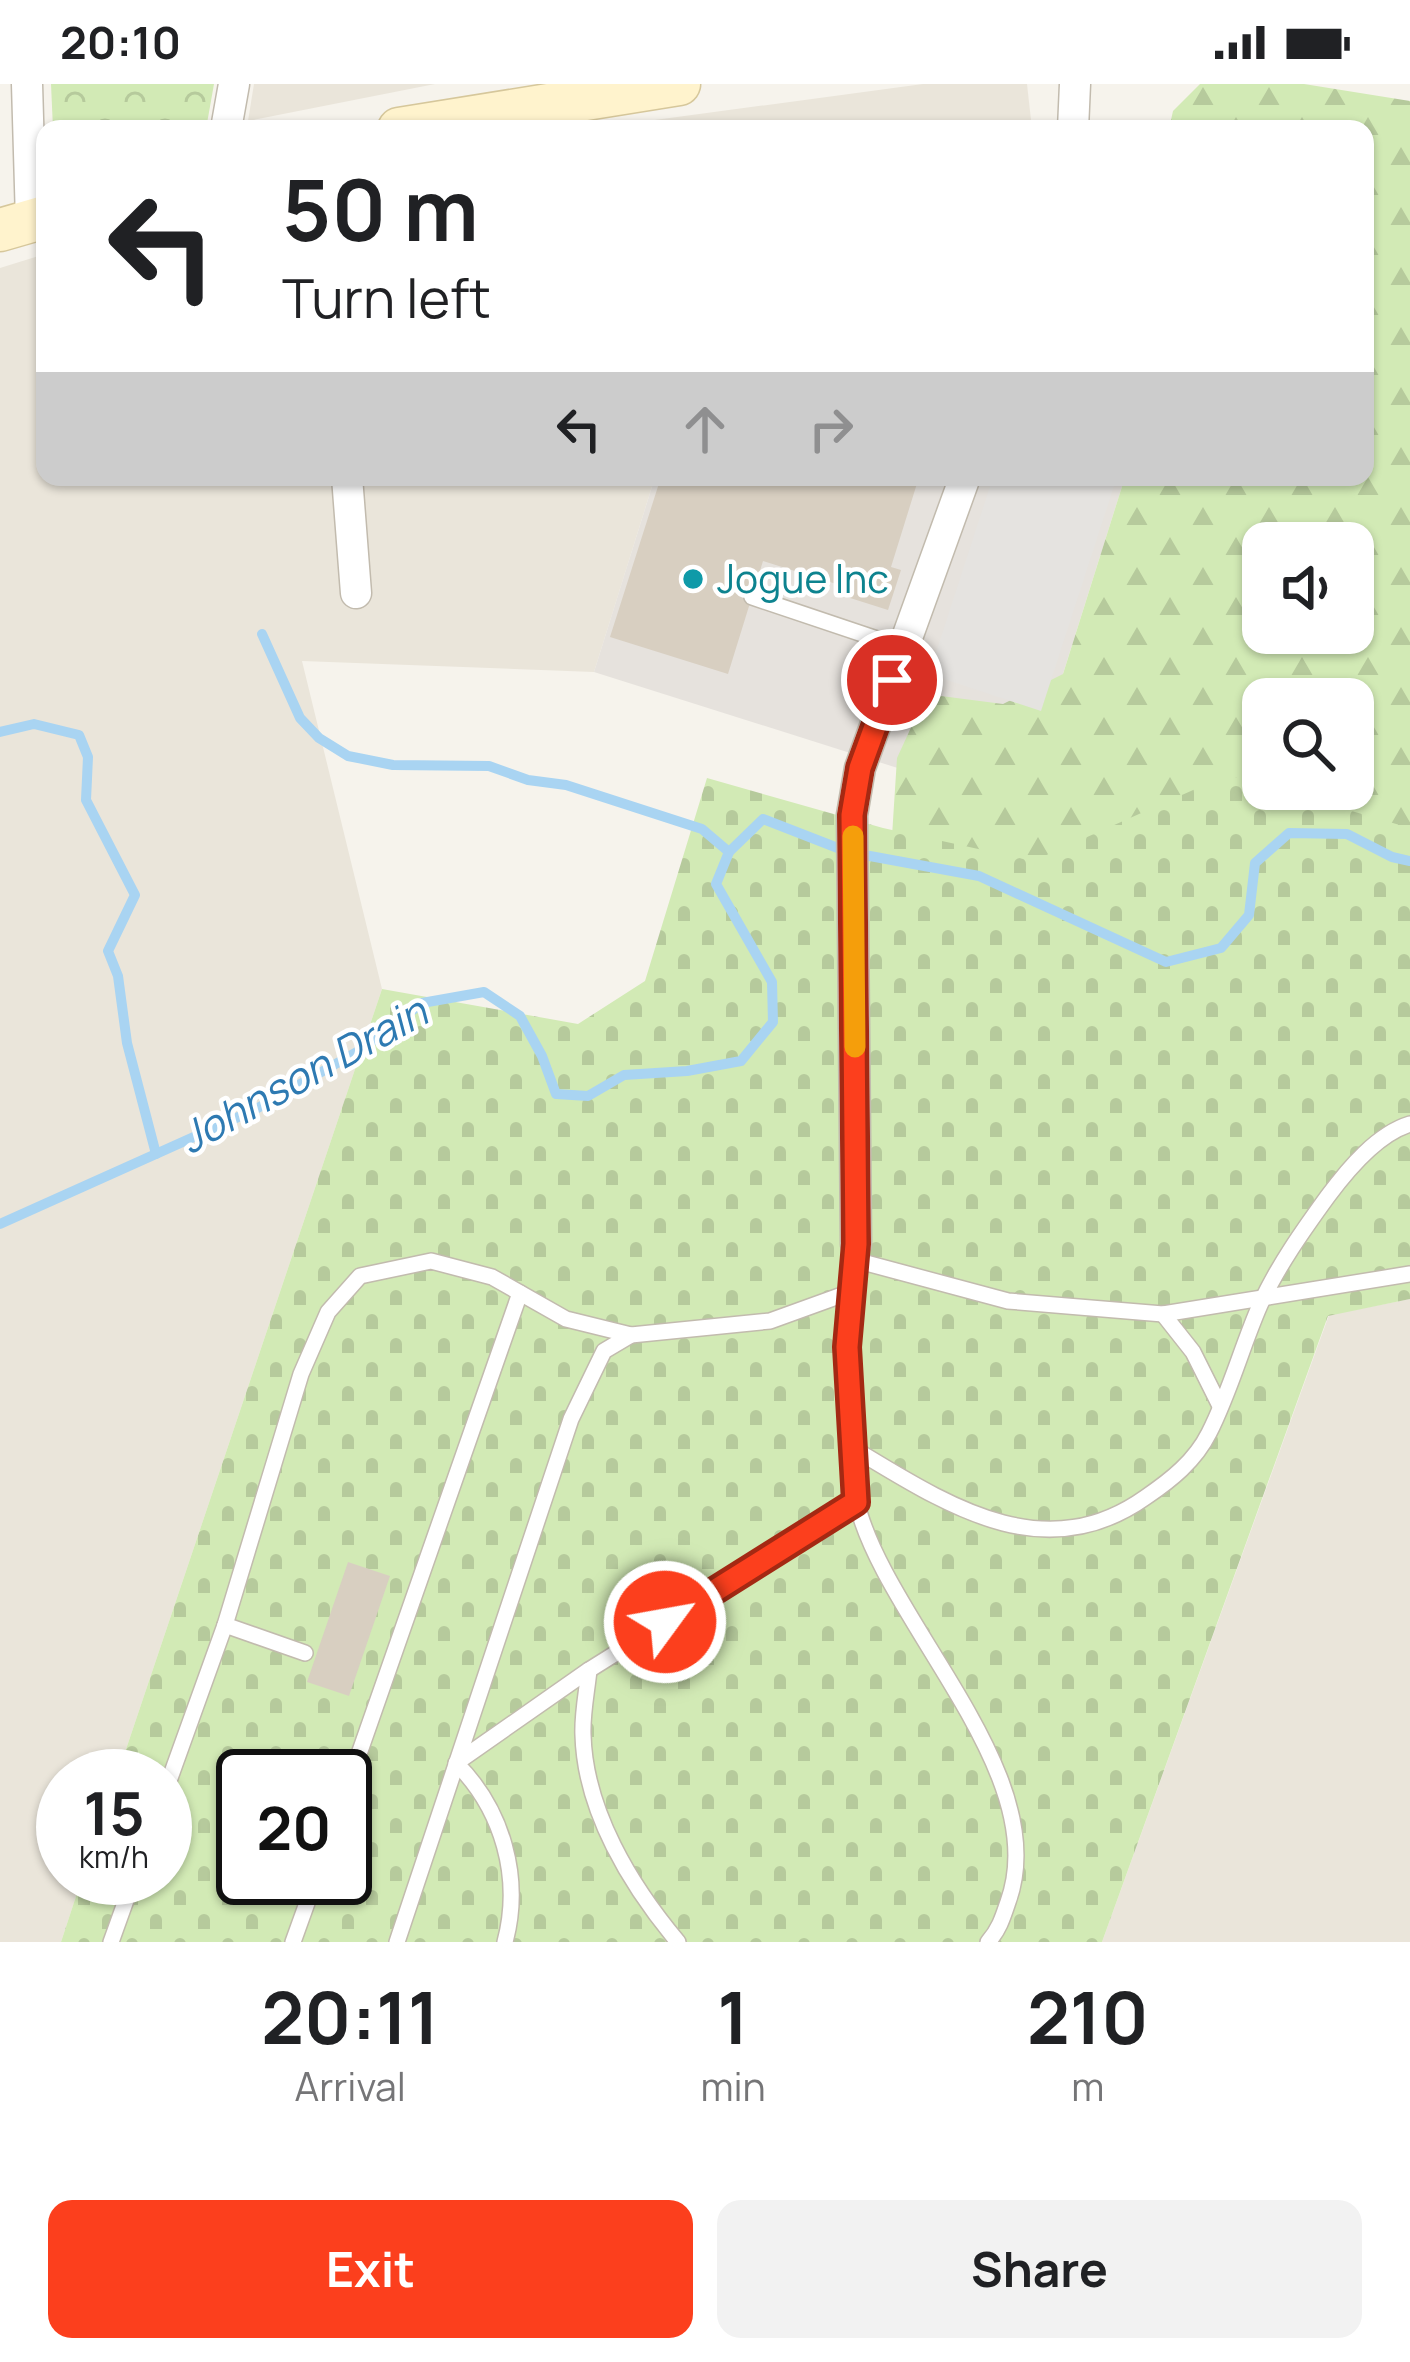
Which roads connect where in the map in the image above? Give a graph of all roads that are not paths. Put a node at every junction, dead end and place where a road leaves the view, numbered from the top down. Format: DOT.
graph roads {
  1 [pos="27,84"];
  2 [pos="234,84"];
  3 [pos="679,84"];
  4 [pos="1076,84"];
  5 [pos="228,120"];
  6 [pos="473,120"];
  7 [pos="1074,120"];
  8 [pos="26,222"];
  9 [pos="348,486"];
  10 [pos="962,486"];
  11 [pos="356,593"];
  12 [pos="752,597"];
  13 [pos="904,648"];
  14 [pos="1410,1124"];
  15 [pos="856,1252"];
  16 [pos="1410,1274"];
  17 [pos="853,1291"];
  18 [pos="520,1293"];
  19 [pos="1263,1299"];
  20 [pos="1163,1314"];
  21 [pos="632,1335"];
  22 [pos="1220,1406"];
  23 [pos="851,1447"];
  24 [pos="856,1502"];
  25 [pos="225,1625"];
  26 [pos="305,1653"];
  27 [pos="589,1670"];
  28 [pos="180,1749"];
  29 [pos="361,1749"];
  30 [pos="456,1763"];
  31 [pos="124,1905"];
  32 [pos="306,1905"];
  33 [pos="111,1942"];
  34 [pos="293,1942"];
  35 [pos="397,1942"];
  36 [pos="505,1942"];
  37 [pos="678,1942"];
  38 [pos="988,1942"];
  1 -- 8 [label="street"];
  2 -- 5 [label="street"];
  3 -- 6 [label="street"];
  4 -- 7 [label="street"];
  9 -- 11 [label="street"];
  10 -- 13 [label="street"];
  12 -- 13 [label="lane"];
  13 -- 15 [label="street"];
  14 -- 19 [label="lane"];
  15 -- 17 [label="lane"];
  15 -- 20 [label="lane"];
  16 -- 19 [label="lane"];
  17 -- 21 [label="lane"];
  17 -- 23 [label="lane"];
  18 -- 21 [label="lane"];
  18 -- 25 [label="lane"];
  18 -- 29 [label="lane"];
  19 -- 20 [label="lane"];
  19 -- 22 [label="lane"];
  20 -- 22 [label="lane"];
  21 -- 30 [label="lane"];
  22 -- 23 [label="lane"];
  23 -- 24 [label="lane"];
  24 -- 27 [label="lane"];
  24 -- 38 [label="lane"];
  25 -- 26 [label="lane"];
  25 -- 28 [label="lane"];
  27 -- 30 [label="lane"];
  27 -- 37 [label="lane"];
  30 -- 35 [label="lane"];
  30 -- 36 [label="lane"];
  31 -- 33 [label="lane"];
  32 -- 34 [label="lane"];
}
